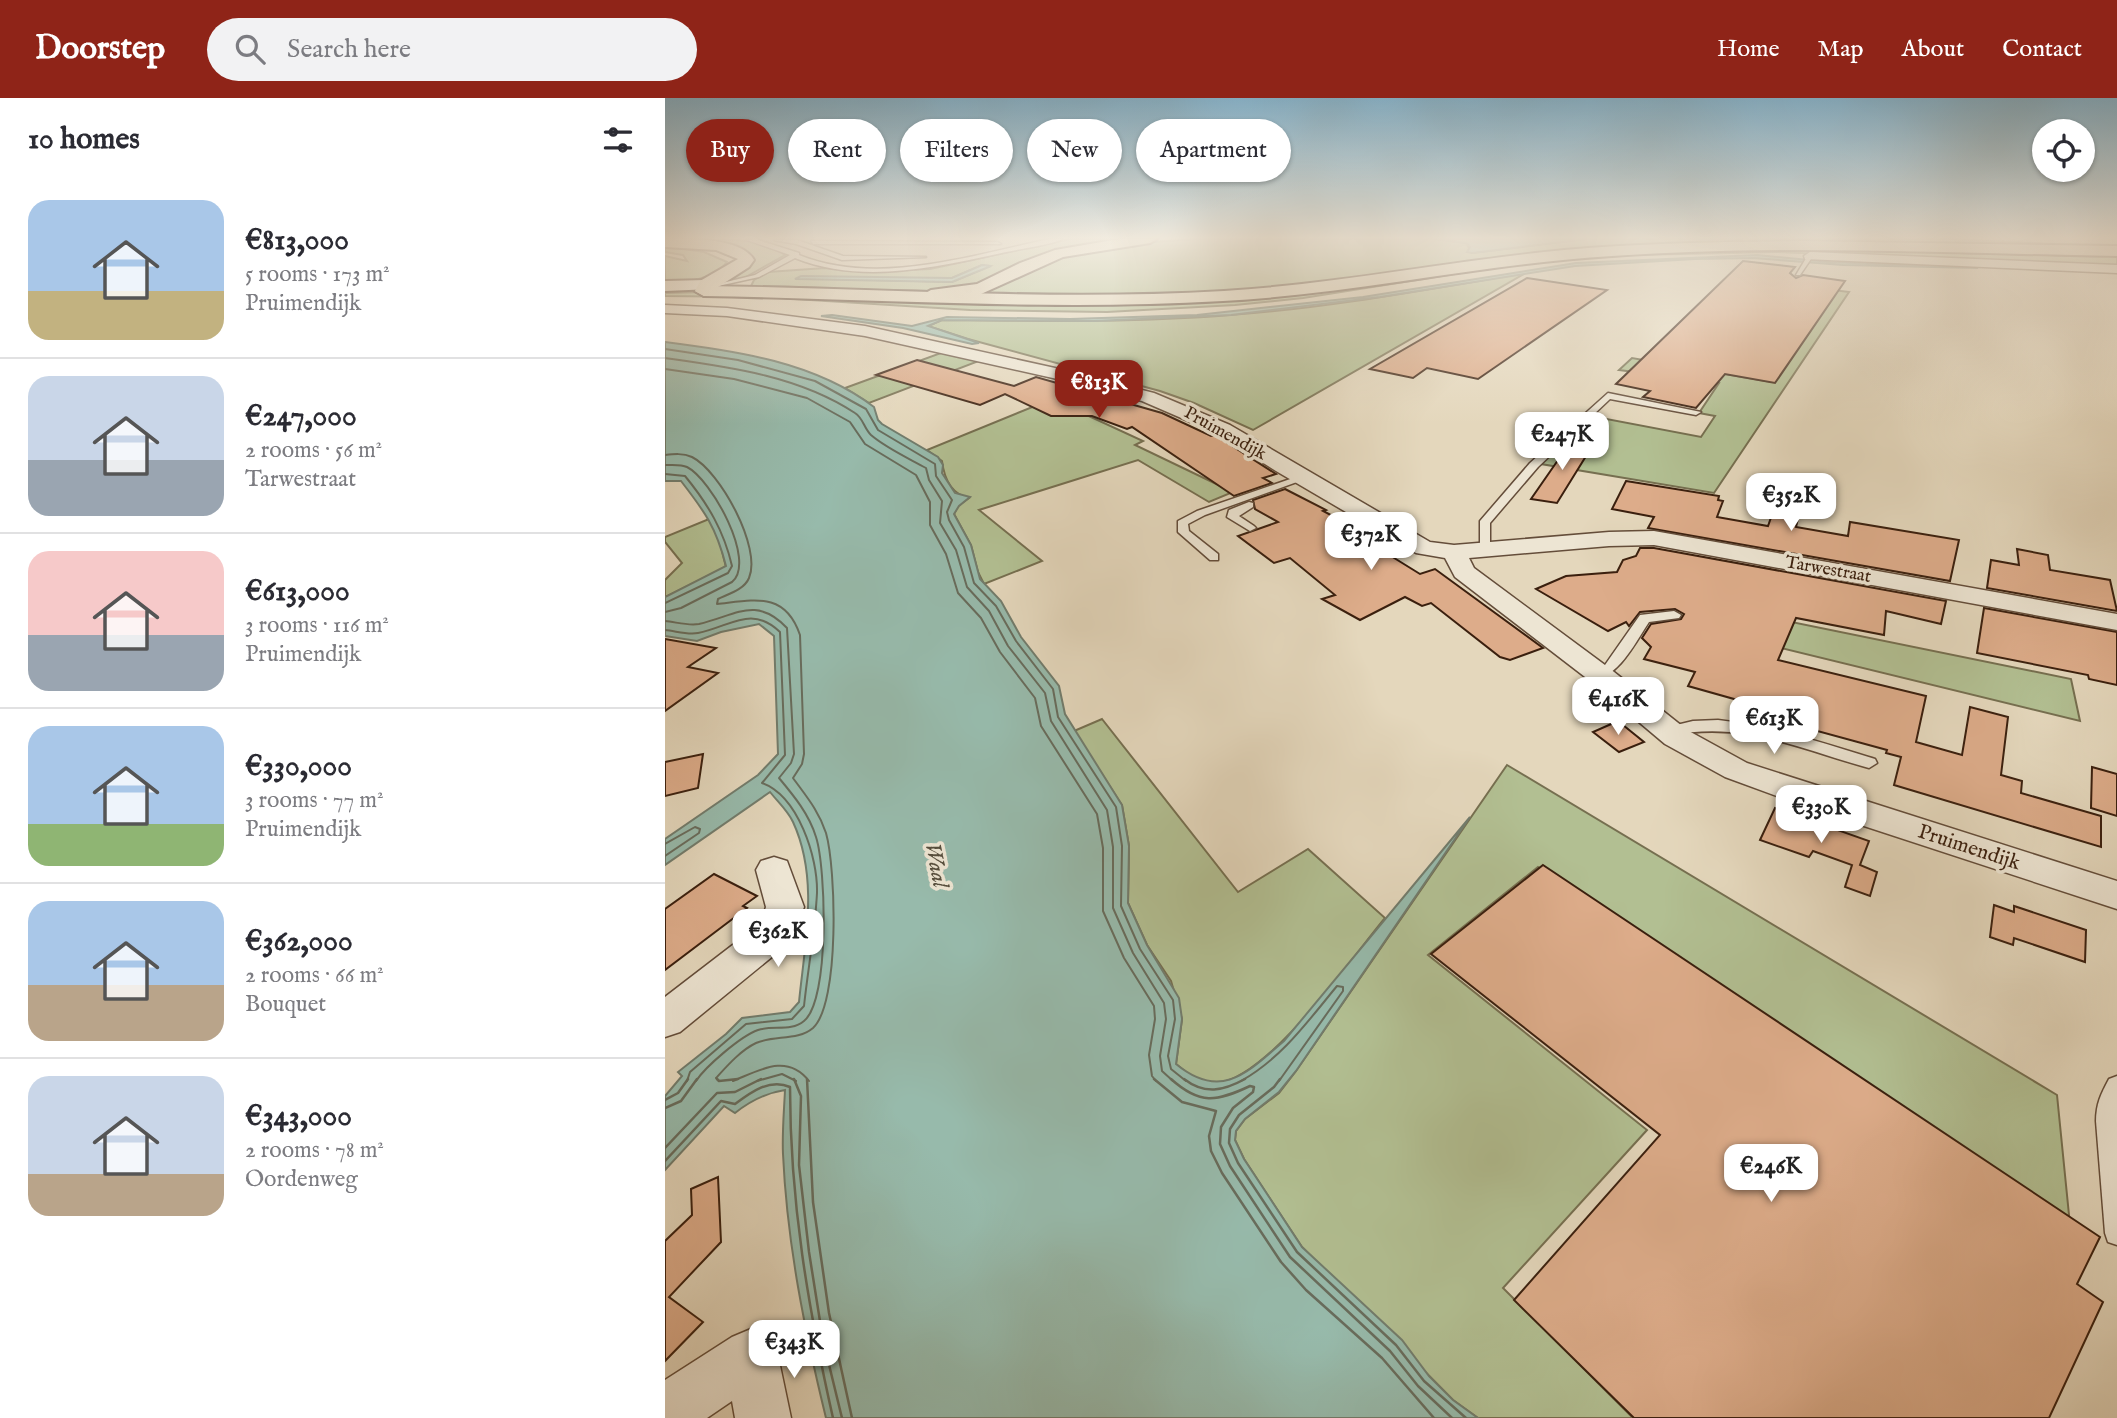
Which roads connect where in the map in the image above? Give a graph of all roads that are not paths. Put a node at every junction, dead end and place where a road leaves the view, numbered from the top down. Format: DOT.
graph roads {
  1 [pos="665,309"];
  2 [pos="1696,412"];
  3 [pos="1303,478"];
  4 [pos="1247,497"];
  5 [pos="1250,528"];
  6 [pos="1469,550"];
  7 [pos="1215,556"];
  8 [pos="1674,615"];
  9 [pos="2117,622"];
  10 [pos="1599,674"];
  11 [pos="1669,731"];
  12 [pos="1869,763"];
  13 [pos="774,870"];
  14 [pos="2117,895"];
  15 [pos="665,1020"];
  16 [pos="2117,1086"];
  17 [pos="2117,1233"];
  18 [pos="665,1413"];
  19 [pos="763,1418"];
  1 -- 3 [label="street, Pruimendijk"];
  2 -- 6 [label="lane"];
  3 -- 4 [label="lane"];
  3 -- 6 [label="street, Pruimendijk"];
  4 -- 5 [label="lane"];
  4 -- 7 [label="lane"];
  6 -- 9 [label="street, Tarwestraat"];
  6 -- 10 [label="street, Pruimendijk"];
  8 -- 10 [label="lane"];
  10 -- 11 [label="street, Pruimendijk"];
  11 -- 12 [label="lane"];
  11 -- 14 [label="street, Pruimendijk"];
  13 -- 15 [label="street"];
  16 -- 17 [label="lane"];
  18 -- 19 [label="street"];
}
